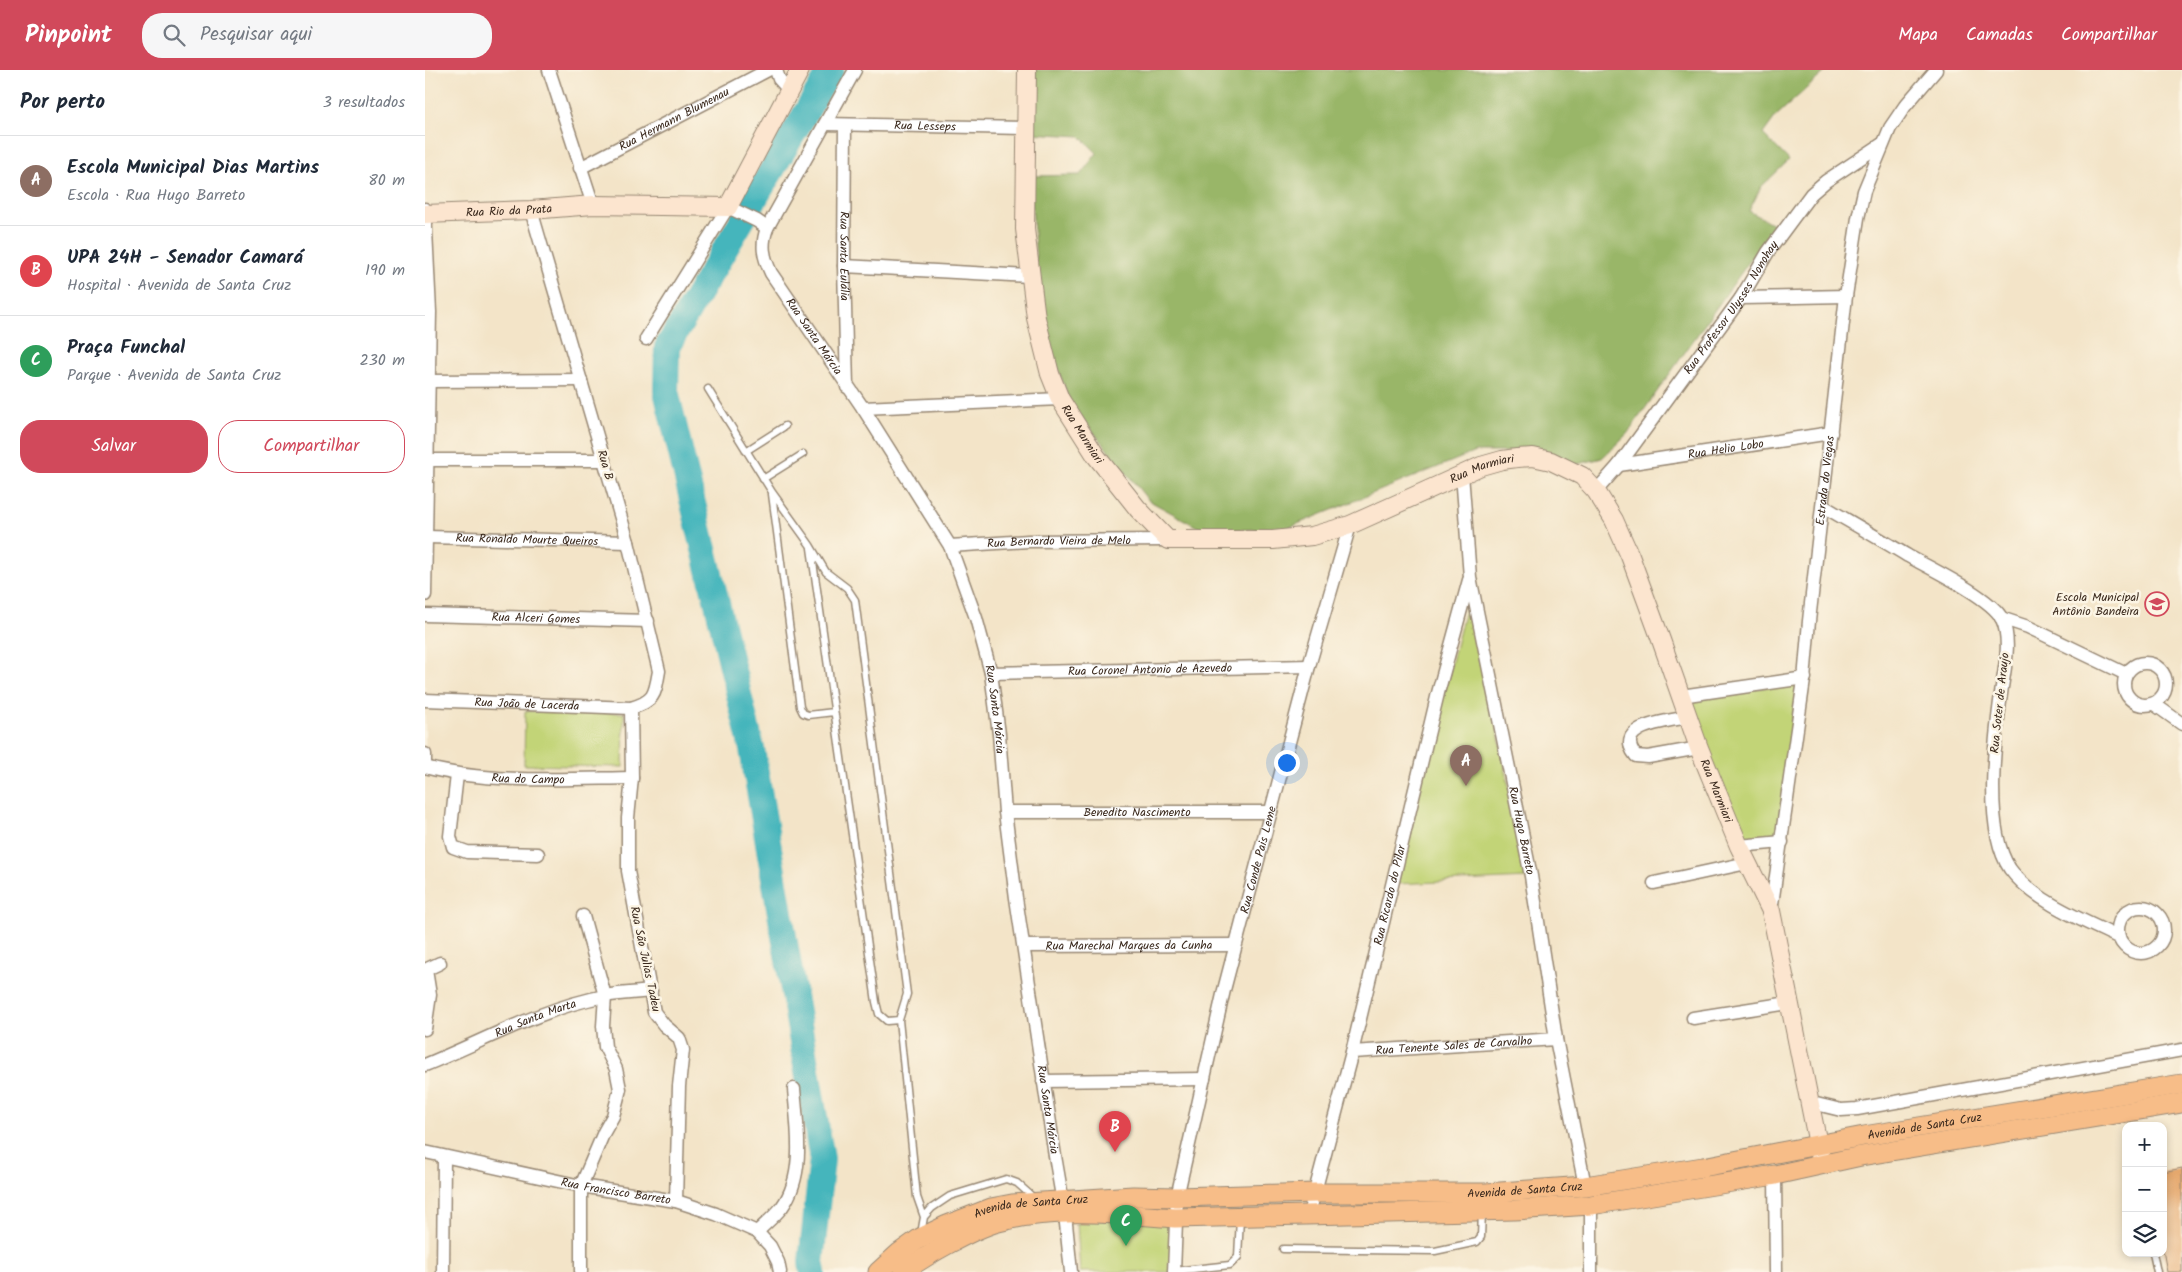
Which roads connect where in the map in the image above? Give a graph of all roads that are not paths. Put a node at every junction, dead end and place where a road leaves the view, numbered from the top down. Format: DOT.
graph roads {
  1 [pos="549,70"];
  2 [pos="768,70"];
  3 [pos="776,70"];
  4 [pos="800,70"];
  5 [pos="855,70"];
  6 [pos="1027,70"];
  7 [pos="1936,70"];
  8 [pos="788,89"];
  9 [pos="825,124"];
  10 [pos="845,125"];
  11 [pos="1025,128"];
  12 [pos="1882,144"];
  13 [pos="580,168"];
  14 [pos="593,205"];
  15 [pos="730,208"];
  16 [pos="531,210"];
  17 [pos="425,212"];
  18 [pos="762,224"];
  19 [pos="844,266"];
  20 [pos="1029,276"];
  21 [pos="1847,296"];
  22 [pos="1741,298"];
  23 [pos="646,339"];
  24 [pos="581,380"];
  25 [pos="430,381"];
  26 [pos="847,387"];
  27 [pos="708,389"];
  28 [pos="1060,399"];
  29 [pos="863,408"];
  30 [pos="785,426"];
  31 [pos="1831,432"];
  32 [pos="746,451"];
  33 [pos="803,454"];
  34 [pos="428,460"];
  35 [pos="603,460"];
  36 [pos="1619,465"];
  37 [pos="1462,474"];
  38 [pos="763,479"];
  39 [pos="1596,491"];
  40 [pos="771,492"];
  41 [pos="1823,506"];
  42 [pos="1350,525"];
  43 [pos="427,537"];
  44 [pos="1168,540"];
  45 [pos="627,542"];
  46 [pos="810,545"];
  47 [pos="950,546"];
  48 [pos="1470,577"];
  49 [pos="425,595"];
  50 [pos="425,615"];
  51 [pos="2001,618"];
  52 [pos="647,621"];
  53 [pos="1309,666"];
  54 [pos="991,672"];
  55 [pos="2126,674"];
  56 [pos="1805,678"];
  57 [pos="1681,696"];
  58 [pos="425,700"];
  59 [pos="2154,704"];
  60 [pos="631,708"];
  61 [pos="834,712"];
  62 [pos="1688,717"];
  63 [pos="2182,724"];
  64 [pos="1699,748"];
  65 [pos="425,754"];
  66 [pos="425,767"];
  67 [pos="457,775"];
  68 [pos="632,778"];
  69 [pos="1005,812"];
  70 [pos="1271,812"];
  71 [pos="1782,842"];
  72 [pos="1739,846"];
  73 [pos="538,854"];
  74 [pos="1747,863"];
  75 [pos="1653,883"];
  76 [pos="1771,911"];
  77 [pos="583,916"];
  78 [pos="2118,937"];
  79 [pos="1235,945"];
  80 [pos="1024,946"];
  81 [pos="440,963"];
  82 [pos="425,970"];
  83 [pos="651,991"];
  84 [pos="605,996"];
  85 [pos="1788,1003"];
  86 [pos="1693,1018"];
  87 [pos="899,1020"];
  88 [pos="425,1029"];
  89 [pos="1556,1039"];
  90 [pos="2182,1050"];
  91 [pos="1352,1052"];
  92 [pos="425,1065"];
  93 [pos="1204,1079"];
  94 [pos="1043,1081"];
  95 [pos="2182,1084"];
  96 [pos="794,1089"];
  97 [pos="1808,1102"];
  98 [pos="2182,1102"];
  99 [pos="1818,1145"];
  100 [pos="425,1152"];
  101 [pos="444,1157"];
  102 [pos="1822,1164"];
  103 [pos="1775,1174"];
  104 [pos="581,1186"];
  105 [pos="1585,1186"];
  106 [pos="1315,1193"];
  107 [pos="1177,1197"];
  108 [pos="676,1201"];
  109 [pos="1038,1201"];
  110 [pos="1591,1205"];
  111 [pos="1064,1207"];
  112 [pos="1482,1210"];
  113 [pos="1309,1214"];
  114 [pos="1240,1216"];
  115 [pos="924,1217"];
  116 [pos="1175,1218"];
  117 [pos="757,1232"];
  118 [pos="921,1238"];
  119 [pos="1283,1249"];
  120 [pos="2154,1257"];
  121 [pos="1174,1271"];
  122 [pos="443,1272"];
  123 [pos="581,1272"];
  124 [pos="780,1272"];
  125 [pos="878,1272"];
  126 [pos="903,1272"];
  127 [pos="1071,1272"];
  128 [pos="1591,1272"];
  129 [pos="1776,1272"];
  130 [pos="2157,1272"];
  1 -- 13 [label="street"];
  2 -- 13 [label="street, Rua Hermann Blumenau"];
  3 -- 8 [label="street"];
  4 -- 8 [label="street"];
  5 -- 9 [label="street"];
  6 -- 11 [label="street, Rua Marmiari"];
  7 -- 12 [label="street, Estrada do Viegas"];
  8 -- 15 [label="street"];
  9 -- 10 [label="street, Rua Lesseps"];
  9 -- 18 [label="street"];
  10 -- 11 [label="street, Rua Lesseps"];
  10 -- 19 [label="street, Rua Santa Eulália"];
  11 -- 20 [label="street, Rua Marmiari"];
  12 -- 21 [label="street, Estrada do Viegas"];
  12 -- 22 [label="street, Rua Professor Ulysses Nonohay"];
  13 -- 14 [label="street"];
  14 -- 15 [label="street, Rua Rio da Prata"];
  14 -- 16 [label="street, Rua Rio da Prata"];
  15 -- 18 [label="street"];
  15 -- 23 [label="street"];
  16 -- 17 [label="street, Rua Rio da Prata"];
  16 -- 24 [label="street, Rua B"];
  17 -- 25 [label="street"];
  18 -- 26 [label="street, Rua Santa Márcia"];
  19 -- 20 [label="street"];
  19 -- 26 [label="street, Rua Santa Eulália"];
  20 -- 28 [label="street, Rua Marmiari"];
  21 -- 22 [label="street"];
  21 -- 31 [label="street, Estrada do Viegas"];
  22 -- 36 [label="street, Rua Professor Ulysses Nonohay"];
  24 -- 25 [label="street"];
  24 -- 35 [label="street, Rua B"];
  25 -- 34 [label="street"];
  26 -- 29 [label="street, Rua Santa Márcia"];
  27 -- 32 [label="lane"];
  28 -- 29 [label="street"];
  28 -- 44 [label="street, Rua Marmiari"];
  29 -- 47 [label="street, Rua Santa Márcia"];
  30 -- 32 [label="lane"];
  31 -- 36 [label="street, Rua Helio Lobo"];
  31 -- 41 [label="street, Estrada do Viegas"];
  32 -- 38 [label="lane"];
  33 -- 38 [label="lane"];
  34 -- 35 [label="street"];
  34 -- 43 [label="street"];
  35 -- 45 [label="street, Rua B"];
  36 -- 39 [label="street, Rua Professor Ulysses Nonohay"];
  37 -- 39 [label="street, Rua Marmiari"];
  37 -- 42 [label="street, Rua Marmiari"];
  37 -- 48 [label="street, Rua Hugo Barreto"];
  38 -- 40 [label="lane"];
  39 -- 57 [label="street, Rua Marmiari"];
  40 -- 46 [label="lane"];
  40 -- 61 [label="lane"];
  41 -- 51 [label="street"];
  41 -- 56 [label="street, Estrada do Viegas"];
  42 -- 44 [label="street, Rua Marmiari"];
  42 -- 53 [label="street, Rua Conde Pais Leme"];
  43 -- 45 [label="street, Rua Ronaldo Mourte Queiros"];
  43 -- 49 [label="street"];
  44 -- 47 [label="street, Rua Bernardo Vieira de Melo"];
  45 -- 52 [label="street, Rua B"];
  46 -- 61 [label="lane"];
  46 -- 87 [label="lane"];
  47 -- 54 [label="street, Rua Santa Márcia"];
  48 -- 89 [label="street, Rua Hugo Barreto"];
  48 -- 91 [label="street, Rua Ricardo do Pilar"];
  50 -- 52 [label="street, Rua Alceri Gomes"];
  51 -- 55 [label="street"];
  51 -- 78 [label="street, Rua Soter de Araujo"];
  52 -- 60 [label="street, Rua B"];
  53 -- 54 [label="street, Rua Coronel Antonio de Azevedo"];
  53 -- 70 [label="street, Rua Conde Pais Leme"];
  54 -- 69 [label="street, Rua Santa Márcia"];
  55 -- 59 [label="street"];
  55 -- 59 [label="street"];
  56 -- 57 [label="street"];
  56 -- 71 [label="street, Estrada do Viegas"];
  57 -- 62 [label="street, Rua Marmiari"];
  58 -- 60 [label="street, Rua João de Lacerda"];
  59 -- 63 [label="street"];
  60 -- 68 [label="street, Rua São Julias Tadeu"];
  61 -- 87 [label="lane"];
  62 -- 64 [label="street, Rua Marmiari"];
  62 -- 64 [label="street"];
  64 -- 72 [label="street, Rua Marmiari"];
  65 -- 66 [label="street"];
  66 -- 67 [label="street, Rua do Campo"];
  67 -- 68 [label="street, Rua do Campo"];
  67 -- 73 [label="street"];
  68 -- 83 [label="street, Rua São Julias Tadeu"];
  69 -- 70 [label="street, Benedito Nascimento"];
  69 -- 80 [label="street, Rua Santa Márcia"];
  70 -- 79 [label="street, Rua Conde Pais Leme"];
  71 -- 72 [label="street"];
  71 -- 76 [label="street, Estrada do Viegas"];
  72 -- 74 [label="street, Rua Marmiari"];
  74 -- 75 [label="street"];
  74 -- 76 [label="street, Rua Marmiari"];
  76 -- 85 [label="street, Rua Marmiari"];
  77 -- 84 [label="street"];
  79 -- 80 [label="street, Rua Marechal Marques da Cunha"];
  79 -- 93 [label="street, Rua Conde Pais Leme"];
  80 -- 94 [label="street, Rua Santa Márcia"];
  81 -- 82 [label="street"];
  82 -- 88 [label="street"];
  83 -- 84 [label="street, Rua Santa Marta"];
  83 -- 108 [label="street, Rua São Julias Tadeu"];
  84 -- 92 [label="street, Rua Santa Marta"];
  84 -- 104 [label="street"];
  85 -- 86 [label="street"];
  85 -- 97 [label="street, Rua Marmiari"];
  87 -- 115 [label="lane"];
  89 -- 91 [label="street, Rua Tenente Sales de Carvalho"];
  89 -- 105 [label="street, Rua Hugo Barreto"];
  90 -- 97 [label="street"];
  91 -- 106 [label="street, Rua Ricardo do Pilar"];
  93 -- 94 [label="street"];
  93 -- 107 [label="street, Rua Conde Pais Leme"];
  94 -- 111 [label="street, Rua Santa Márcia"];
  95 -- 99 [label="main road, Avenida de Santa Cruz"];
  96 -- 117 [label="street"];
  97 -- 99 [label="street, Rua Marmiari"];
  98 -- 102 [label="main road, Avenida de Santa Cruz"];
  99 -- 102 [label="street, Rua Marmiari"];
  99 -- 105 [label="main road, Avenida de Santa Cruz"];
  100 -- 101 [label="street, Rua Francisco Barreto"];
  101 -- 104 [label="street, Rua Francisco Barreto"];
  101 -- 122 [label="street"];
  102 -- 103 [label="main road, Avenida de Santa Cruz"];
  103 -- 110 [label="main road, Avenida de Santa Cruz"];
  103 -- 129 [label="street"];
  104 -- 108 [label="street, Rua Francisco Barreto"];
  104 -- 123 [label="street"];
  105 -- 106 [label="main road, Avenida de Santa Cruz"];
  106 -- 107 [label="main road, Avenida de Santa Cruz"];
  106 -- 113 [label="street, Rua Ricardo do Pilar"];
  107 -- 111 [label="main road, Avenida de Santa Cruz"];
  107 -- 116 [label="street, Rua Conde Pais Leme"];
  108 -- 117 [label="street, Rua Francisco Barreto"];
  109 -- 111 [label="main road, Avenida de Santa Cruz"];
  109 -- 115 [label="lane"];
  109 -- 118 [label="main road, Avenida de Santa Cruz"];
  110 -- 112 [label="main road, Avenida de Santa Cruz"];
  110 -- 128 [label="street"];
  111 -- 116 [label="main road, Avenida de Santa Cruz"];
  111 -- 126 [label="main road, Avenida de Santa Cruz"];
  111 -- 127 [label="street, Rua Santa Márcia"];
  112 -- 113 [label="main road, Avenida de Santa Cruz"];
  112 -- 119 [label="lane"];
  113 -- 114 [label="main road, Avenida de Santa Cruz"];
  114 -- 116 [label="main road, Avenida de Santa Cruz"];
  114 -- 121 [label="lane"];
  115 -- 118 [label="lane"];
  116 -- 121 [label="street, Rua Conde Pais Leme"];
  117 -- 124 [label="street, Rua Francisco Barreto"];
  118 -- 125 [label="main road, Avenida de Santa Cruz"];
  120 -- 130 [label="lane"];
}
